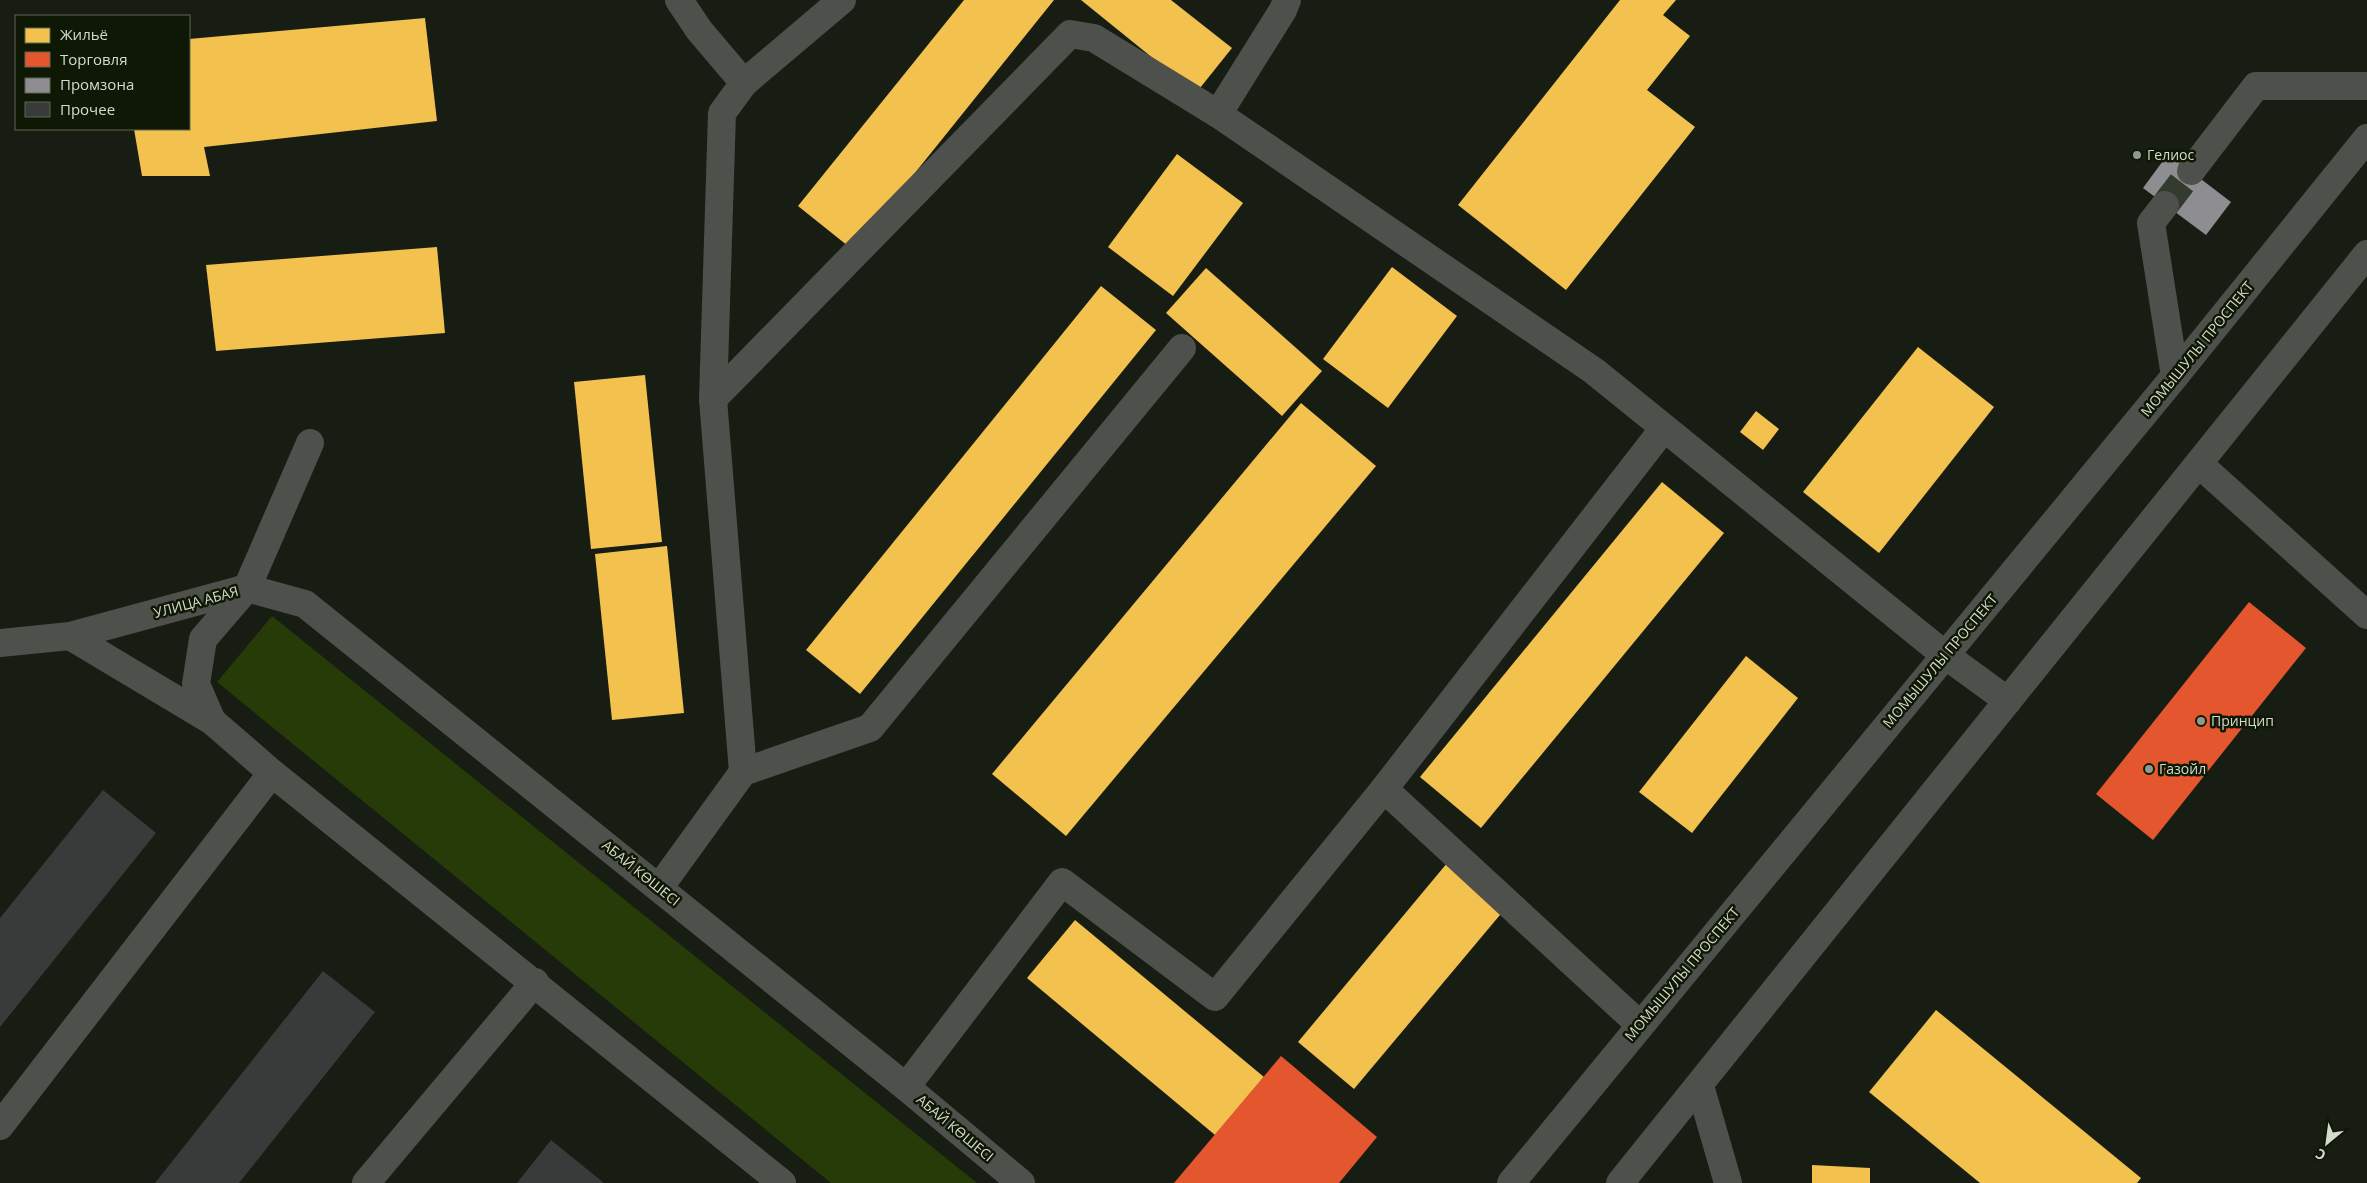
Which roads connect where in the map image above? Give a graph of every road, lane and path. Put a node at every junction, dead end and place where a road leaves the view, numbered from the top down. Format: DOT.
graph roads {
  1 [pos="679,0"];
  2 [pos="842,0"];
  3 [pos="1286,0"];
  4 [pos="744,83"];
  5 [pos="2367,86"];
  6 [pos="1218,114"];
  7 [pos="2367,138"];
  8 [pos="2191,171"];
  9 [pos="2166,205"];
  10 [pos="2367,254"];
  11 [pos="1182,348"];
  12 [pos="2175,376"];
  13 [pos="713,399"];
  14 [pos="1664,428"];
  15 [pos="310,443"];
  16 [pos="2199,464"];
  17 [pos="247,588"];
  18 [pos="2367,615"];
  19 [pos="70,636"];
  20 [pos="0,643"];
  21 [pos="1945,655"];
  22 [pos="2008,702"];
  23 [pos="212,721"];
  24 [pos="743,772"];
  25 [pos="272,773"];
  26 [pos="1384,789"];
  27 [pos="660,888"];
  28 [pos="535,982"];
  29 [pos="1640,1024"];
  30 [pos="1700,1086"];
  31 [pos="906,1087"];
  32 [pos="0,1126"];
  33 [pos="366,1183"];
  34 [pos="782,1183"];
  35 [pos="1021,1183"];
  36 [pos="1510,1183"];
  37 [pos="1620,1183"];
  38 [pos="1728,1183"];
  1 -- 4 [label="street"];
  2 -- 4 [label="street"];
  3 -- 6 [label="street"];
  4 -- 13 [label="street"];
  5 -- 8 [label="street"];
  6 -- 13 [label="street"];
  6 -- 14 [label="street"];
  7 -- 12 [label="street, МОМЫШУЛЫ ПРОСПЕКТ"];
  9 -- 12 [label="street"];
  10 -- 16 [label="street"];
  11 -- 24 [label="street"];
  12 -- 21 [label="street, МОМЫШУЛЫ ПРОСПЕКТ"];
  13 -- 24 [label="street"];
  14 -- 21 [label="street"];
  14 -- 26 [label="street"];
  15 -- 17 [label="street"];
  16 -- 18 [label="street"];
  16 -- 22 [label="street"];
  17 -- 19 [label="street, УЛИЦА АБАЯ"];
  17 -- 23 [label="street, УЛИЦА АБАЯ"];
  17 -- 27 [label="street, АБАЙ КӨШЕСІ"];
  19 -- 20 [label="street"];
  19 -- 23 [label="street"];
  21 -- 22 [label="street"];
  21 -- 29 [label="street, МОМЫШУЛЫ ПРОСПЕКТ"];
  22 -- 30 [label="street"];
  23 -- 25 [label="street"];
  24 -- 27 [label="street"];
  25 -- 28 [label="street"];
  25 -- 32 [label="street"];
  26 -- 29 [label="street"];
  26 -- 31 [label="street"];
  27 -- 31 [label="street, АБАЙ КӨШЕСІ"];
  28 -- 33 [label="street"];
  28 -- 34 [label="street"];
  29 -- 36 [label="street, МОМЫШУЛЫ ПРОСПЕКТ"];
  30 -- 37 [label="street"];
  30 -- 38 [label="street"];
  31 -- 35 [label="street, АБАЙ КӨШЕСІ"];
}
